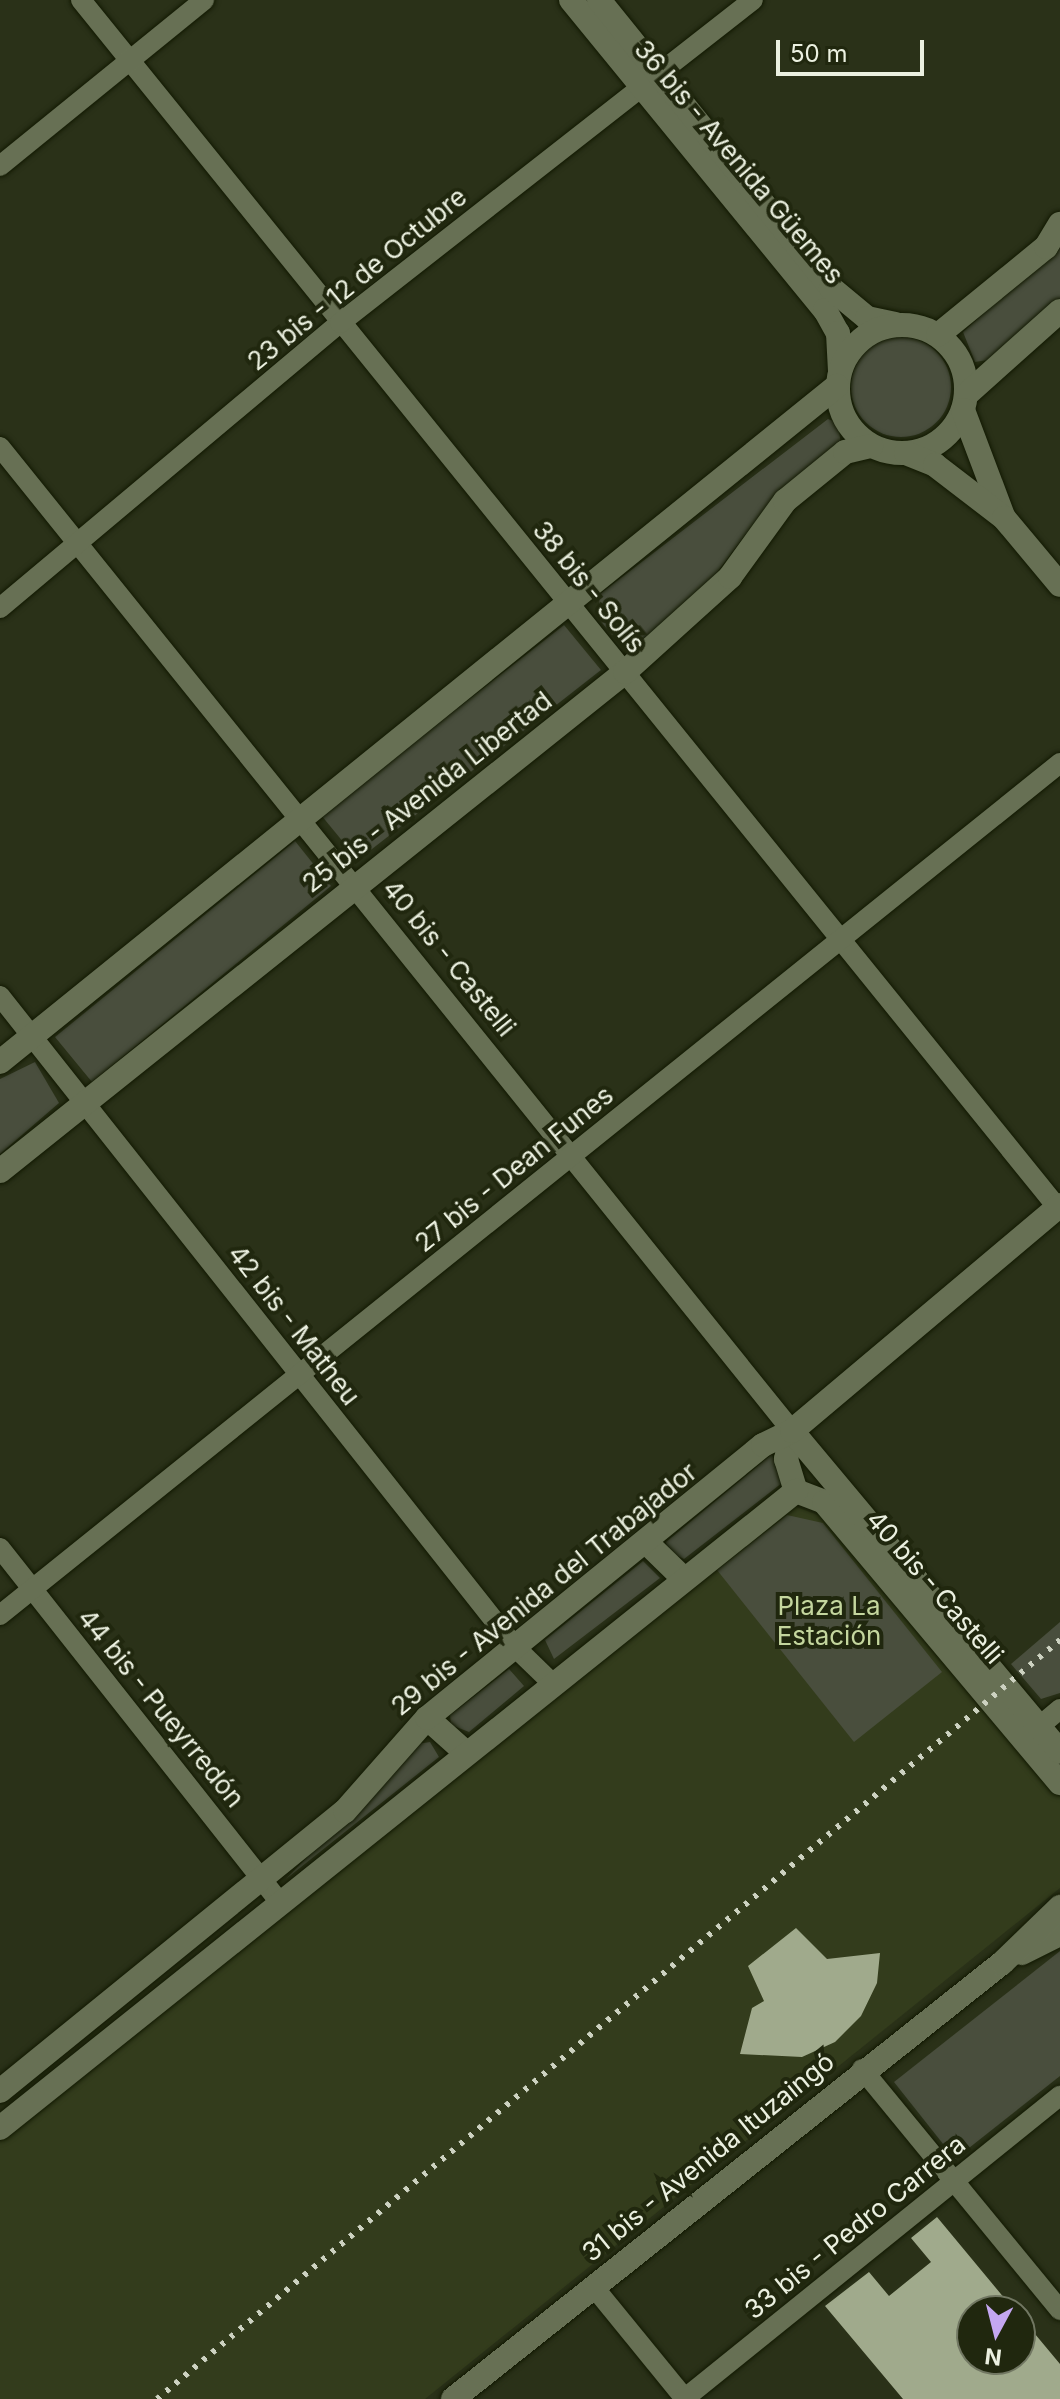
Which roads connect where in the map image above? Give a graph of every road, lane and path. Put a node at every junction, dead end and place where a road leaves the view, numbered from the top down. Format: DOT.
graph roads {
  1 [pos="81,0"];
  2 [pos="204,0"];
  3 [pos="571,0"];
  4 [pos="599,0"];
  5 [pos="753,0"];
  6 [pos="129,60"];
  7 [pos="650,83"];
  8 [pos="0,166"];
  9 [pos="1060,224"];
  10 [pos="1060,311"];
  11 [pos="340,323"];
  12 [pos="895,324"];
  13 [pos="938,335"];
  14 [pos="838,378"];
  15 [pos="965,402"];
  16 [pos="871,446"];
  17 [pos="0,447"];
  18 [pos="906,453"];
  19 [pos="1004,518"];
  20 [pos="77,546"];
  21 [pos="1060,585"];
  22 [pos="569,604"];
  23 [pos="0,608"];
  24 [pos="625,672"];
  25 [pos="1060,763"];
  26 [pos="298,818"];
  27 [pos="354,885"];
  28 [pos="844,942"];
  29 [pos="0,996"];
  30 [pos="32,1036"];
  31 [pos="0,1062"];
  32 [pos="90,1102"];
  33 [pos="573,1154"];
  34 [pos="0,1171"];
  35 [pos="1058,1206"];
  36 [pos="299,1376"];
  37 [pos="792,1431"];
  38 [pos="796,1491"];
  39 [pos="648,1544"];
  40 [pos="0,1548"];
  41 [pos="681,1576"];
  42 [pos="33,1589"];
  43 [pos="0,1615"];
  44 [pos="948,1630"];
  45 [pos="516,1648"];
  46 [pos="551,1682"];
  47 [pos="1060,1709"];
  48 [pos="427,1718"];
  49 [pos="1032,1732"];
  50 [pos="465,1752"];
  51 [pos="1060,1752"];
  52 [pos="1060,1783"];
  53 [pos="262,1877"];
  54 [pos="279,1901"];
  55 [pos="1060,1907"];
  56 [pos="1060,1934"];
  57 [pos="1002,1963"];
  58 [pos="91,2010"];
  59 [pos="111,2035"];
  60 [pos="862,2069"];
  61 [pos="0,2090"];
  62 [pos="1060,2096"];
  63 [pos="21,2111"];
  64 [pos="0,2128"];
  65 [pos="952,2182"];
  66 [pos="593,2286"];
  67 [pos="1060,2310"];
  68 [pos="453,2399"];
  69 [pos="684,2399"];
  1 -- 6 [label="street, 38 bis - Solís"];
  2 -- 6 [label="street"];
  3 -- 7 [label="street, 36 bis - Avenida Güemes"];
  4 -- 7 [label="street, 36 bis - Avenida Güemes"];
  5 -- 7 [label="street, 23 bis - 12 de Octubre"];
  6 -- 8 [label="street"];
  6 -- 11 [label="street, 38 bis - Solís"];
  7 -- 11 [label="street, 23 bis - 12 de Octubre"];
  7 -- 12 [label="street, 36 bis - Avenida Güemes"];
  7 -- 14 [label="street, 36 bis - Avenida Güemes"];
  9 -- 13 [label="street"];
  10 -- 15 [label="street"];
  11 -- 20 [label="street, 23 bis - 12 de Octubre"];
  11 -- 22 [label="street, 38 bis - Solís"];
  12 -- 13 [label="street"];
  12 -- 14 [label="street"];
  13 -- 15 [label="street"];
  14 -- 16 [label="street"];
  14 -- 22 [label="street"];
  15 -- 18 [label="street"];
  15 -- 19 [label="street"];
  16 -- 18 [label="street"];
  16 -- 24 [label="street, 25 bis - Avenida Libertad"];
  17 -- 20 [label="street, 40 bis - Castelli"];
  18 -- 19 [label="street"];
  19 -- 21 [label="street"];
  20 -- 23 [label="street, 23 bis - 12 de Octubre"];
  20 -- 26 [label="street, 40 bis - Castelli"];
  22 -- 24 [label="street, 38 bis - Solís"];
  22 -- 26 [label="street"];
  24 -- 27 [label="street, 25 bis - Avenida Libertad"];
  24 -- 28 [label="street, 38 bis - Solís"];
  25 -- 28 [label="street, 27 bis - Dean Funes"];
  26 -- 27 [label="street, 40 bis - Castelli"];
  26 -- 30 [label="street"];
  27 -- 32 [label="street, 25 bis - Avenida Libertad"];
  27 -- 33 [label="street, 40 bis - Castelli"];
  28 -- 33 [label="street, 27 bis - Dean Funes"];
  28 -- 35 [label="street, 38 bis - Solís"];
  29 -- 30 [label="street, 42 bis - Matheu"];
  30 -- 31 [label="street"];
  30 -- 32 [label="street, 42 bis - Matheu"];
  32 -- 34 [label="street, 25 bis - Avenida Libertad"];
  32 -- 36 [label="street, 42 bis - Matheu"];
  33 -- 36 [label="street, 27 bis - Dean Funes"];
  33 -- 37 [label="street, 40 bis - Castelli"];
  35 -- 37 [label="street, 29 bis - Avenida del Trabajador"];
  36 -- 42 [label="street, 27 bis - Dean Funes"];
  36 -- 45 [label="street, 42 bis - Matheu"];
  37 -- 38 [label="street"];
  37 -- 39 [label="street, 29 bis - Avenida del Trabajador"];
  37 -- 44 [label="street, 40 bis - Castelli"];
  38 -- 41 [label="street"];
  38 -- 44 [label="street, 40 bis - Castelli"];
  39 -- 41 [label="street"];
  39 -- 45 [label="street, 29 bis - Avenida del Trabajador"];
  40 -- 42 [label="street, 44 bis - Pueyrredón"];
  41 -- 46 [label="street"];
  42 -- 43 [label="street, 27 bis - Dean Funes"];
  42 -- 53 [label="street, 44 bis - Pueyrredón"];
  44 -- 49 [label="street, 40 bis - Castelli"];
  45 -- 46 [label="street, 42 bis - Matheu"];
  45 -- 48 [label="street, 29 bis - Avenida del Trabajador"];
  46 -- 50 [label="street"];
  47 -- 49 [label="street"];
  48 -- 50 [label="street"];
  48 -- 53 [label="street, 29 bis - Avenida del Trabajador"];
  49 -- 51 [label="street, 40 bis - Castelli"];
  49 -- 52 [label="street, 40 bis - Castelli"];
  50 -- 54 [label="street"];
  53 -- 54 [label="street, 44 bis - Pueyrredón"];
  53 -- 58 [label="street, 29 bis - Avenida del Trabajador"];
  54 -- 59 [label="street"];
  55 -- 57 [label="street, 31 bis - Avenida Ituzaingó"];
  56 -- 57 [label="street, 31 bis - Avenida Ituzaingó"];
  57 -- 60 [label="street, 31 bis - Avenida Ituzaingó"];
  58 -- 59 [label="street"];
  58 -- 61 [label="street, 29 bis - Avenida del Trabajador"];
  59 -- 63 [label="street"];
  60 -- 65 [label="street"];
  60 -- 66 [label="street, 31 bis - Avenida Ituzaingó"];
  61 -- 63 [label="street"];
  62 -- 65 [label="street, 33 bis - Pedro Carrera"];
  63 -- 64 [label="street"];
  65 -- 67 [label="street"];
  65 -- 69 [label="street, 33 bis - Pedro Carrera"];
  66 -- 68 [label="street, 31 bis - Avenida Ituzaingó"];
  66 -- 69 [label="street"];
}
